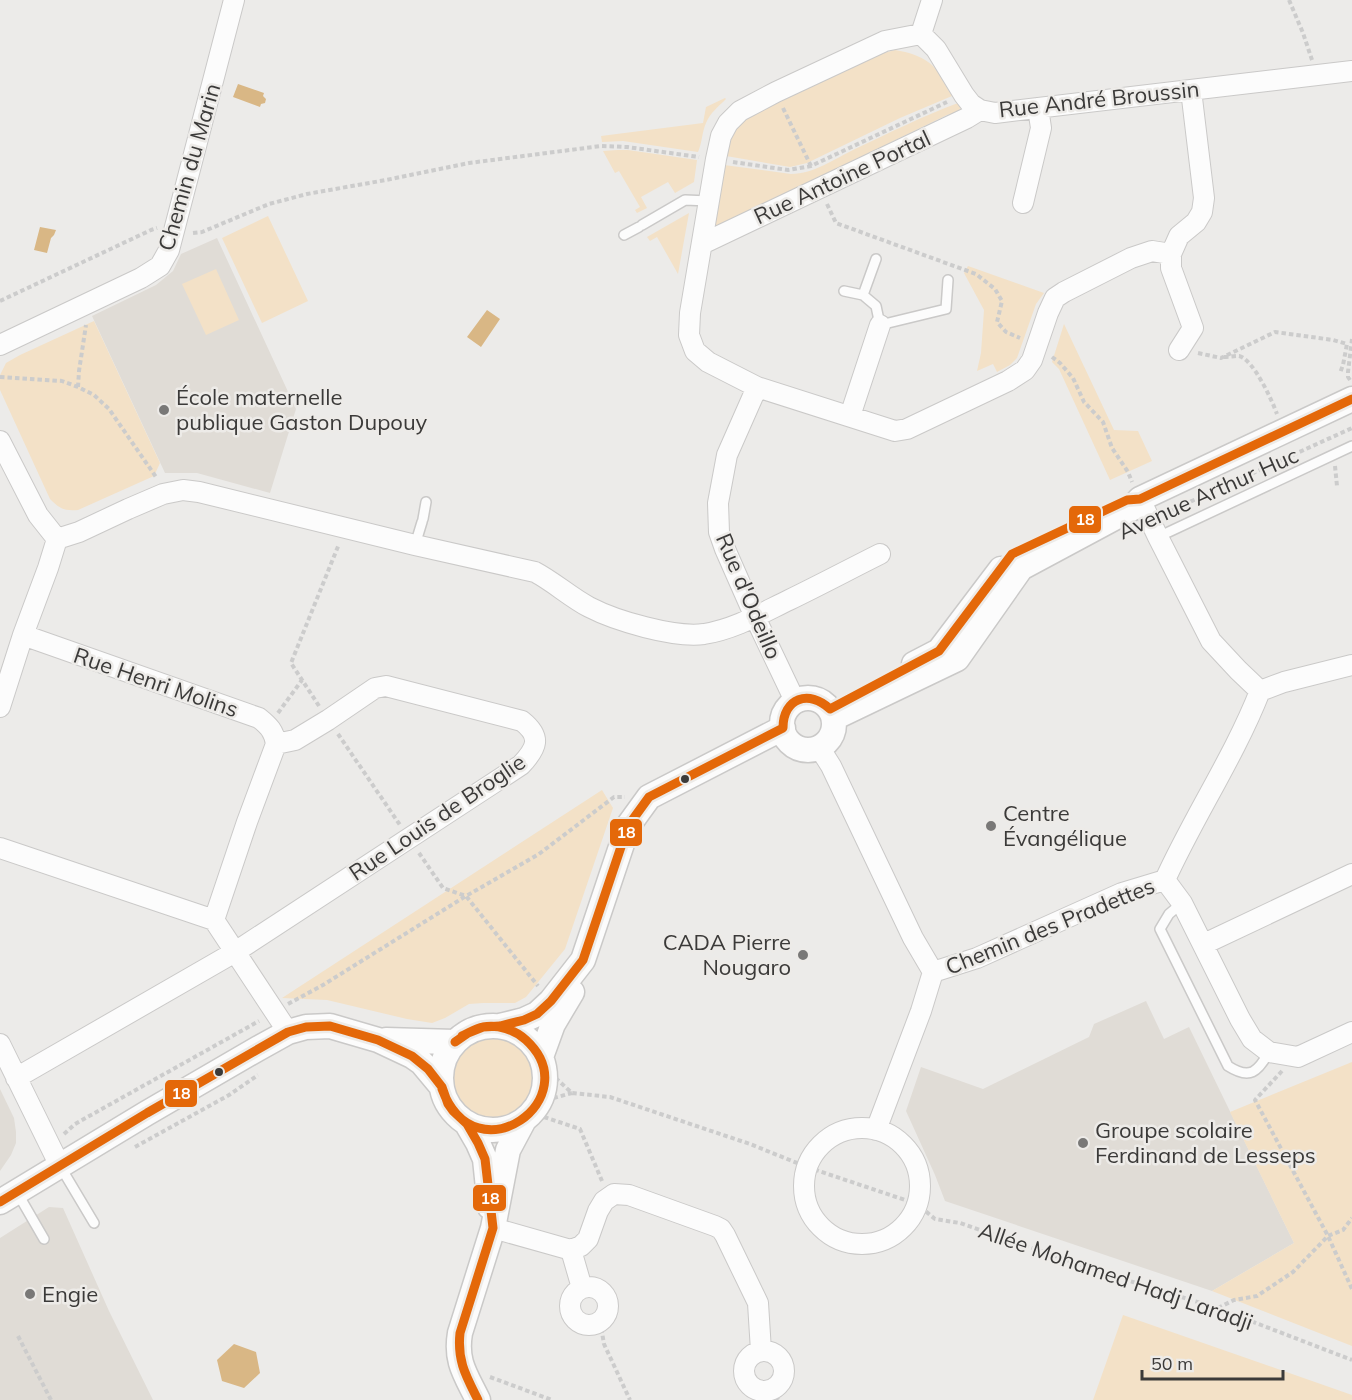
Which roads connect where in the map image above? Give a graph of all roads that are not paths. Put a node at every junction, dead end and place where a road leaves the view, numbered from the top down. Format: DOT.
graph roads {
  1 [pos="234,0"];
  2 [pos="932,0"];
  3 [pos="921,34"];
  4 [pos="1352,70"];
  5 [pos="1191,90"];
  6 [pos="1038,108"];
  7 [pos="980,110"];
  8 [pos="708,201"];
  9 [pos="1023,203"];
  10 [pos="624,235"];
  11 [pos="702,244"];
  12 [pos="1171,254"];
  13 [pos="876,259"];
  14 [pos="948,280"];
  15 [pos="844,291"];
  16 [pos="863,295"];
  17 [pos="880,325"];
  18 [pos="0,345"];
  19 [pos="1179,350"];
  20 [pos="757,387"];
  21 [pos="1350,388"];
  22 [pos="850,416"];
  23 [pos="0,441"];
  24 [pos="1352,446"];
  25 [pos="426,502"];
  26 [pos="1149,519"];
  27 [pos="57,539"];
  28 [pos="415,545"];
  29 [pos="880,554"];
  30 [pos="755,617"];
  31 [pos="23,635"];
  32 [pos="1352,665"];
  33 [pos="1260,691"];
  34 [pos="795,701"];
  35 [pos="0,707"];
  36 [pos="832,713"];
  37 [pos="785,734"];
  38 [pos="273,735"];
  39 [pos="819,747"];
  40 [pos="0,849"];
  41 [pos="1352,874"];
  42 [pos="1165,880"];
  43 [pos="1182,903"];
  44 [pos="214,920"];
  45 [pos="1204,944"];
  46 [pos="235,952"];
  47 [pos="933,972"];
  48 [pos="500,1026"];
  49 [pos="288,1032"];
  50 [pos="1352,1032"];
  51 [pos="378,1040"];
  52 [pos="455,1042"];
  53 [pos="0,1044"];
  54 [pos="1269,1052"];
  55 [pos="542,1062"];
  56 [pos="16,1078"];
  57 [pos="442,1087"];
  58 [pos="532,1111"];
  59 [pos="467,1124"];
  60 [pos="876,1130"];
  61 [pos="60,1166"];
  62 [pos="8,1197"];
  63 [pos="94,1223"];
  64 [pos="493,1228"];
  65 [pos="44,1239"];
  66 [pos="571,1250"];
  67 [pos="582,1288"];
  68 [pos="760,1351"];
  69 [pos="776,1394"];
  70 [pos="478,1400"];
  1 -- 18 [label="street, Chemin du Marin"];
  2 -- 3 [label="street"];
  3 -- 7 [label="street, Rue André Broussin"];
  3 -- 8 [label="street"];
  4 -- 5 [label="street, Rue André Broussin"];
  5 -- 6 [label="street, Rue André Broussin"];
  5 -- 12 [label="street"];
  6 -- 7 [label="street, Rue André Broussin"];
  6 -- 9 [label="street"];
  7 -- 11 [label="street, Rue Antoine Portal"];
  8 -- 10 [label="lane"];
  8 -- 11 [label="street"];
  11 -- 20 [label="street"];
  12 -- 19 [label="street"];
  12 -- 22 [label="street"];
  13 -- 16 [label="lane"];
  14 -- 17 [label="lane"];
  15 -- 16 [label="lane"];
  16 -- 17 [label="lane"];
  17 -- 22 [label="street"];
  20 -- 22 [label="street"];
  20 -- 30 [label="street, Rue d'Odeillo"];
  21 -- 26 [label="street, Avenue Arthur Huc"];
  23 -- 27 [label="street"];
  24 -- 26 [label="lane, Avenue Arthur Huc"];
  25 -- 28 [label="lane"];
  26 -- 33 [label="street"];
  26 -- 36 [label="street, Avenue Arthur Huc"];
  27 -- 28 [label="street"];
  27 -- 31 [label="street"];
  28 -- 30 [label="street"];
  29 -- 30 [label="street"];
  30 -- 34 [label="street, Rue d'Odeillo"];
  31 -- 35 [label="street"];
  31 -- 38 [label="street, Rue Henri Molins"];
  32 -- 33 [label="street"];
  33 -- 42 [label="street"];
  34 -- 36 [label="street"];
  34 -- 37 [label="street"];
  36 -- 39 [label="street"];
  37 -- 39 [label="street"];
  37 -- 48 [label="street"];
  37 -- 55 [label="street"];
  38 -- 44 [label="street"];
  38 -- 46 [label="street, Rue Louis de Broglie"];
  39 -- 47 [label="street, Chemin des Pradettes"];
  40 -- 44 [label="street"];
  41 -- 45 [label="street"];
  42 -- 43 [label="street, Chemin des Pradettes"];
  42 -- 47 [label="street, Chemin des Pradettes"];
  43 -- 45 [label="street, Chemin des Pradettes"];
  43 -- 54 [label="lane"];
  44 -- 46 [label="street"];
  45 -- 54 [label="street, Chemin des Pradettes"];
  46 -- 49 [label="street"];
  46 -- 56 [label="street, Rue Louis de Broglie"];
  47 -- 60 [label="street"];
  48 -- 52 [label="street"];
  48 -- 55 [label="street"];
  49 -- 51 [label="street"];
  49 -- 61 [label="street"];
  50 -- 54 [label="street"];
  51 -- 52 [label="street"];
  51 -- 57 [label="street"];
  52 -- 57 [label="street"];
  53 -- 56 [label="street"];
  55 -- 58 [label="street"];
  56 -- 61 [label="street"];
  57 -- 59 [label="street"];
  58 -- 59 [label="street"];
  58 -- 64 [label="street"];
  59 -- 64 [label="street"];
  60 -- 60 [label="street"];
  61 -- 62 [label="street"];
  61 -- 63 [label="lane"];
  62 -- 65 [label="lane"];
  64 -- 66 [label="street"];
  64 -- 70 [label="street"];
  66 -- 67 [label="street"];
  66 -- 68 [label="street"];
  67 -- 67 [label="street"];
  68 -- 69 [label="street"];
  68 -- 69 [label="street"];
}
